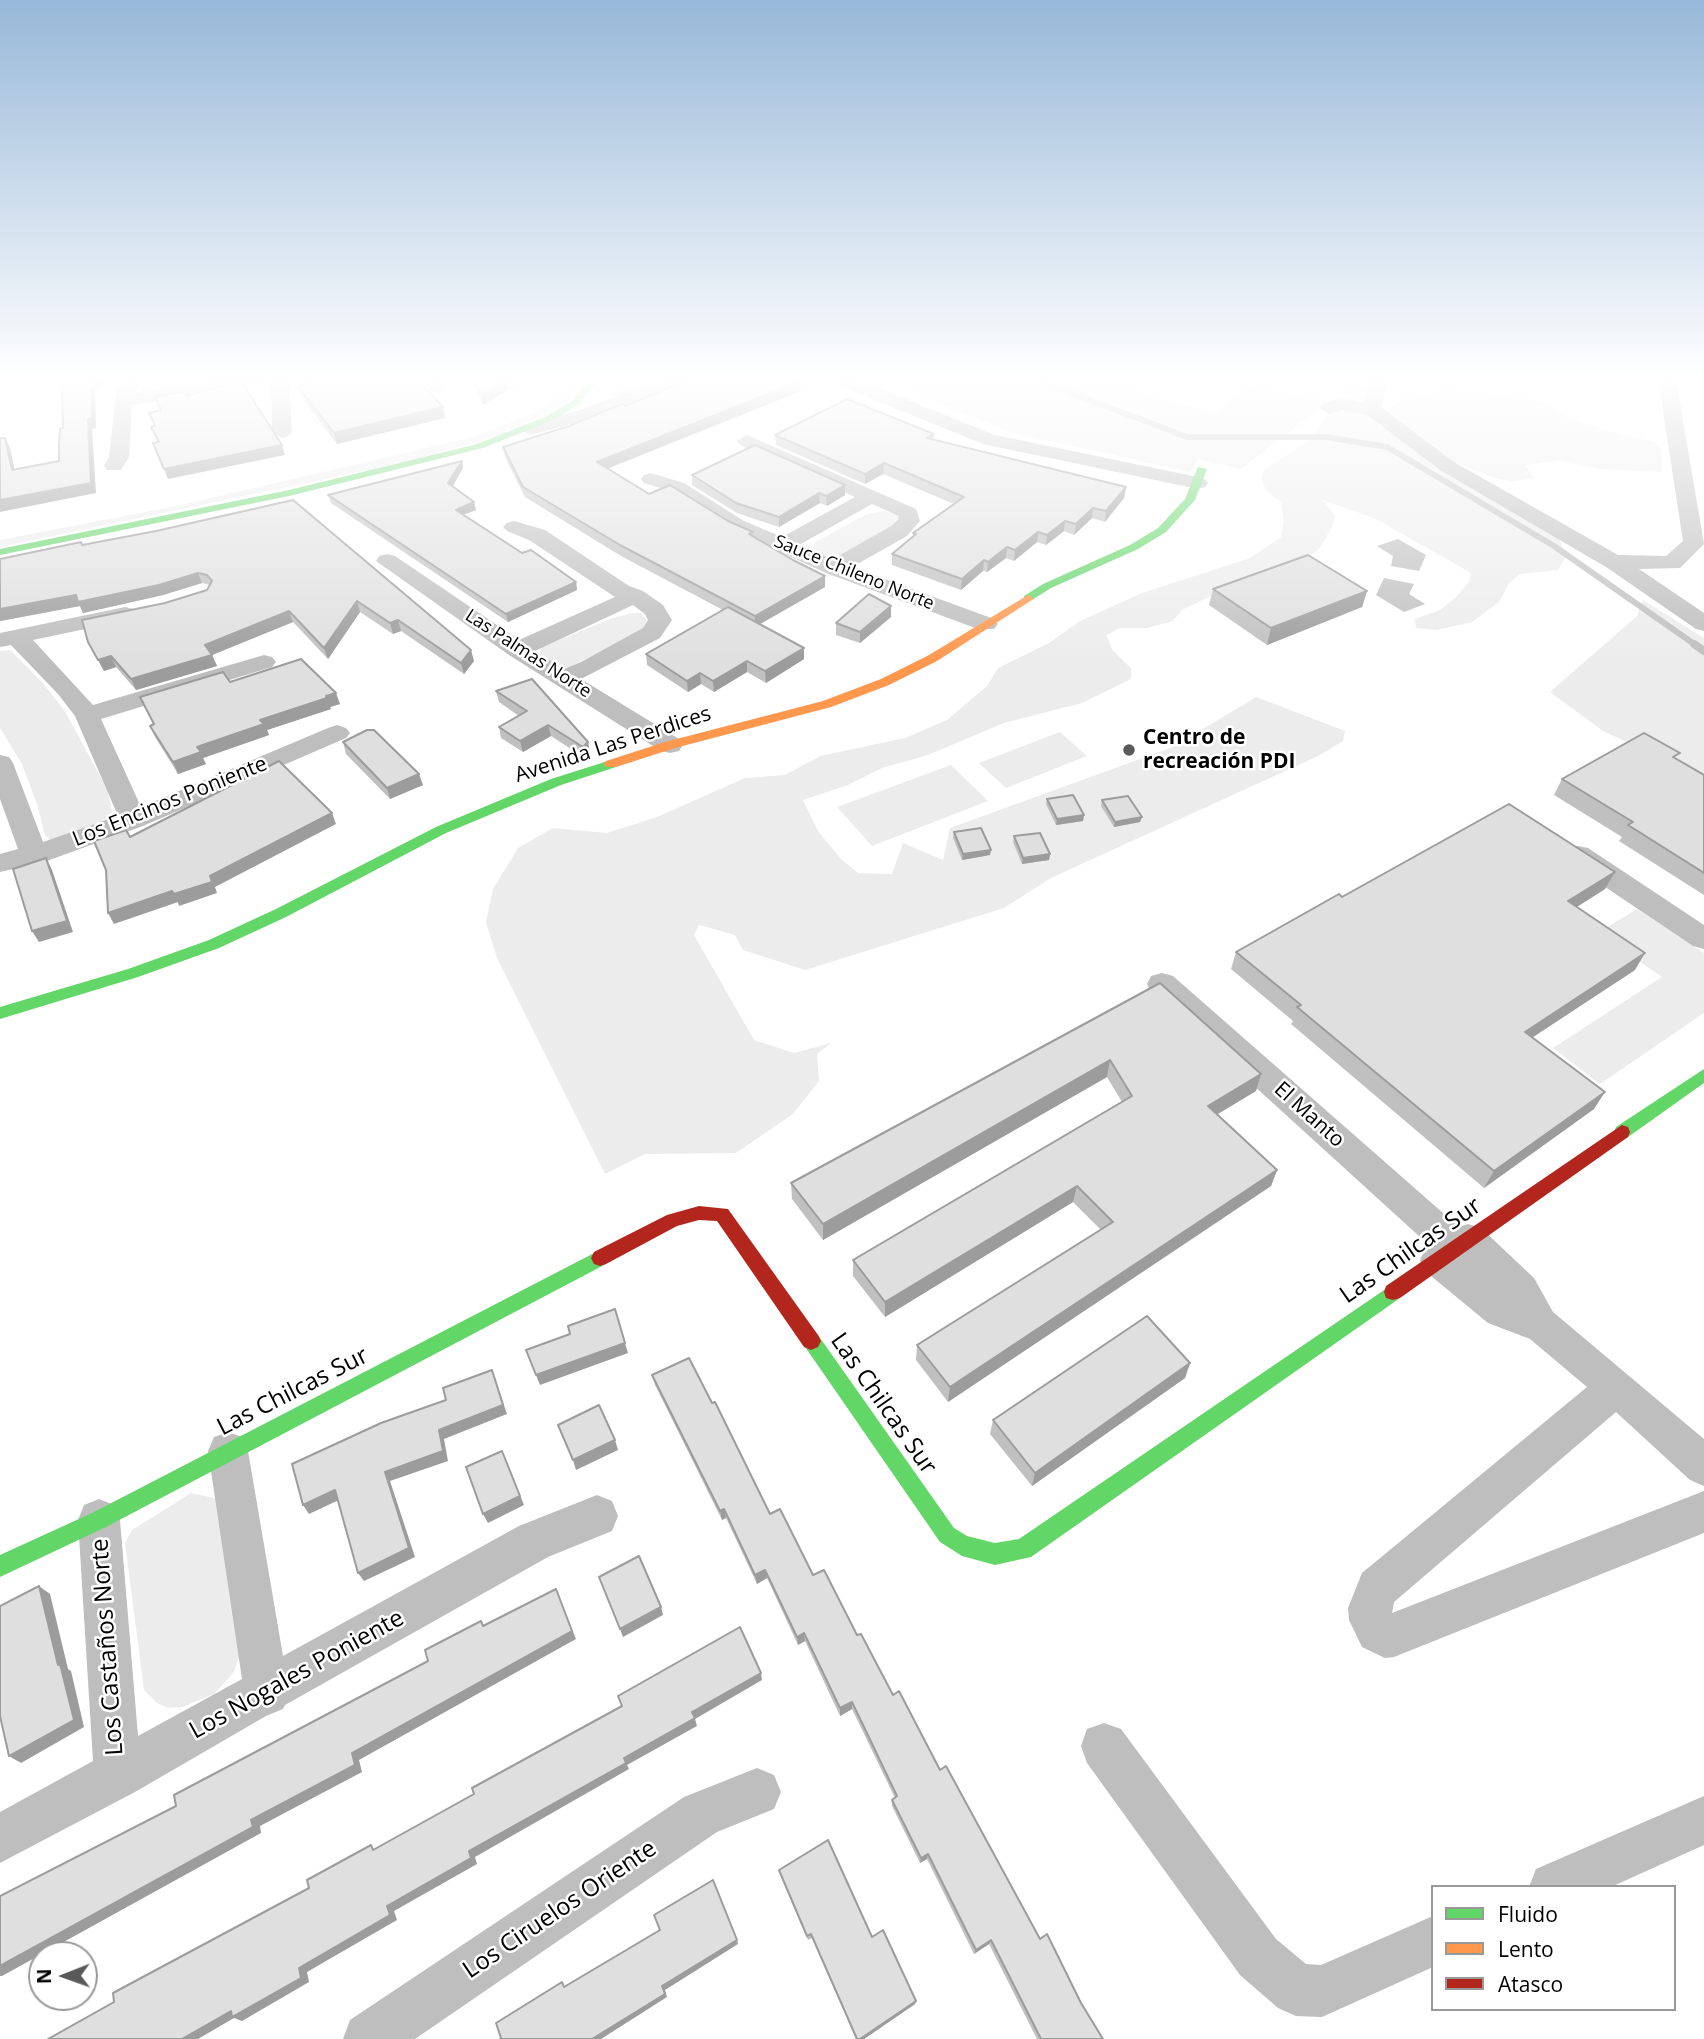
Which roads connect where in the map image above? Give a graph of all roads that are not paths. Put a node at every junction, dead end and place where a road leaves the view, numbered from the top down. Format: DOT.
graph roads {
  1 [pos="301,474"];
  2 [pos="369,474"];
  3 [pos="822,474"];
  4 [pos="1189,474"];
  5 [pos="1461,474"];
  6 [pos="1683,474"];
  7 [pos="1200,476"];
  8 [pos="650,478"];
  9 [pos="872,496"];
  10 [pos="514,527"];
  11 [pos="0,535"];
  12 [pos="783,545"];
  13 [pos="0,552"];
  14 [pos="387,561"];
  15 [pos="1615,562"];
  16 [pos="834,568"];
  17 [pos="635,596"];
  18 [pos="144,610"];
  19 [pos="986,624"];
  20 [pos="1704,624"];
  21 [pos="9,639"];
  22 [pos="517,650"];
  23 [pos="264,662"];
  24 [pos="563,678"];
  25 [pos="87,715"];
  26 [pos="338,733"];
  27 [pos="670,745"];
  28 [pos="0,763"];
  29 [pos="133,820"];
  30 [pos="1558,841"];
  31 [pos="34,855"];
  32 [pos="0,863"];
  33 [pos="1704,939"];
  34 [pos="1162,984"];
  35 [pos="0,1013"];
  36 [pos="1704,1075"];
  37 [pos="1454,1249"];
  38 [pos="1616,1387"];
  39 [pos="228,1451"];
  40 [pos="1704,1466"];
  41 [pos="1704,1512"];
  42 [pos="597,1516"];
  43 [pos="99,1520"];
  44 [pos="0,1566"];
  45 [pos="267,1693"];
  46 [pos="1104,1746"];
  47 [pos="118,1774"];
  48 [pos="757,1792"];
  49 [pos="1704,1820"];
  50 [pos="0,1839"];
  51 [pos="1558,1885"];
  52 [pos="1431,1942"];
  53 [pos="369,2039"];
  1 -- 11 [label="street"];
  2 -- 13 [label="street"];
  3 -- 9 [label="street"];
  4 -- 7 [label="street"];
  5 -- 15 [label="street"];
  6 -- 15 [label="street"];
  7 -- 19 [label="street, Avenida Las Perdices"];
  8 -- 12 [label="street, Sauce Chileno Norte"];
  9 -- 12 [label="street"];
  9 -- 16 [label="street"];
  10 -- 17 [label="street"];
  12 -- 16 [label="street, Sauce Chileno Norte"];
  14 -- 22 [label="street, Las Palmas Norte"];
  15 -- 20 [label="street"];
  16 -- 19 [label="street, Sauce Chileno Norte"];
  17 -- 22 [label="street"];
  17 -- 24 [label="street"];
  18 -- 21 [label="street"];
  19 -- 27 [label="street, Avenida Las Perdices"];
  21 -- 25 [label="street"];
  22 -- 24 [label="street, Las Palmas Norte"];
  23 -- 25 [label="street"];
  24 -- 27 [label="street, Las Palmas Norte"];
  25 -- 29 [label="street"];
  26 -- 29 [label="street, Los Encinos Poniente"];
  27 -- 35 [label="street, Avenida Las Perdices"];
  28 -- 31 [label="street"];
  29 -- 31 [label="street, Los Encinos Poniente"];
  30 -- 33 [label="street"];
  31 -- 32 [label="street, Los Encinos Poniente"];
  34 -- 37 [label="street, El Manto"];
  36 -- 37 [label="street, Las Chilcas Sur"];
  37 -- 38 [label="street, El Manto"];
  37 -- 39 [label="street, Las Chilcas Sur"];
  38 -- 40 [label="street"];
  38 -- 41 [label="street"];
  39 -- 43 [label="street, Las Chilcas Sur"];
  39 -- 45 [label="street"];
  42 -- 45 [label="street, Los Nogales Poniente"];
  43 -- 44 [label="street, Las Chilcas Sur"];
  43 -- 47 [label="street, Los Castaños Norte"];
  45 -- 47 [label="street, Los Nogales Poniente"];
  46 -- 52 [label="street"];
  47 -- 50 [label="street, Los Nogales Poniente"];
  48 -- 53 [label="street, Los Ciruelos Oriente"];
  49 -- 51 [label="street"];
}
